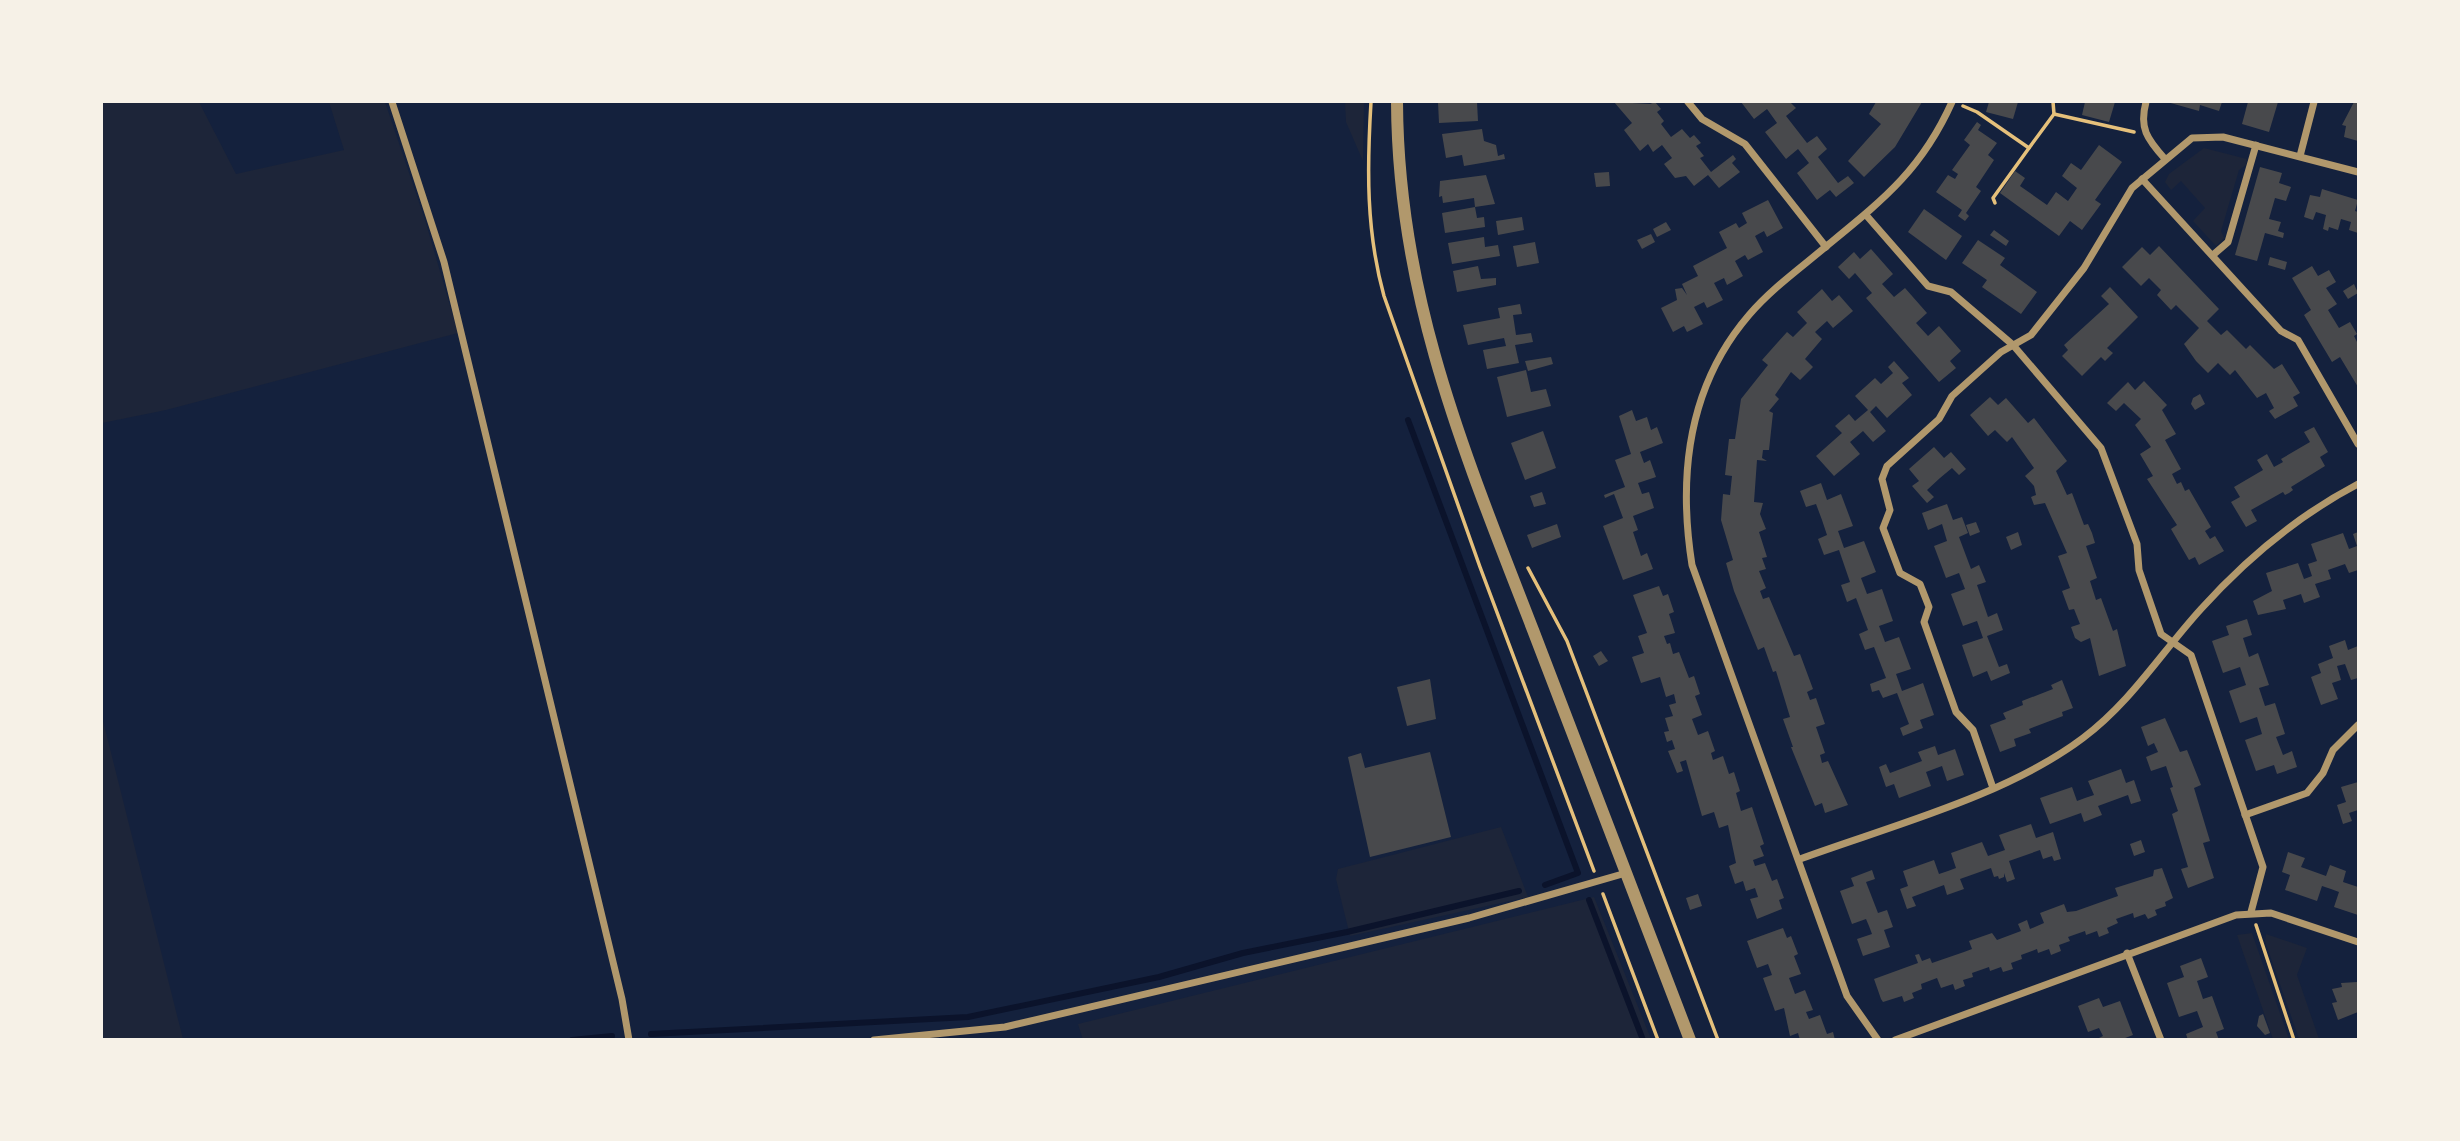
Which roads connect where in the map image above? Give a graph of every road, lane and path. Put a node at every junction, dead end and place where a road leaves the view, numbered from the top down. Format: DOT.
graph roads {
  1 [pos="392,102"];
  2 [pos="1371,102"];
  3 [pos="1396,102"];
  4 [pos="1688,102"];
  5 [pos="1951,102"];
  6 [pos="2053,102"];
  7 [pos="2146,102"];
  8 [pos="2314,102"];
  9 [pos="2054,114"];
  10 [pos="2143,132"];
  11 [pos="2256,145"];
  12 [pos="2029,148"];
  13 [pos="2300,156"];
  14 [pos="2165,159"];
  15 [pos="2358,172"];
  16 [pos="2141,179"];
  17 [pos="1995,203"];
  18 [pos="1866,215"];
  19 [pos="1826,247"];
  20 [pos="2213,255"];
  21 [pos="2013,345"];
  22 [pos="2358,444"];
  23 [pos="2358,484"];
  24 [pos="1525,565"];
  25 [pos="2172,643"];
  26 [pos="2358,725"];
  27 [pos="1993,788"];
  28 [pos="2245,815"];
  29 [pos="1800,859"];
  30 [pos="1626,873"];
  31 [pos="1598,882"];
  32 [pos="2251,912"];
  33 [pos="2358,942"];
  34 [pos="2127,953"];
  35 [pos="629,1040"];
  36 [pos="874,1040"];
  37 [pos="1658,1040"];
  38 [pos="1690,1040"];
  39 [pos="1718,1040"];
  40 [pos="1878,1040"];
  41 [pos="1895,1040"];
  42 [pos="2161,1040"];
  43 [pos="2294,1040"];
  1 -- 35 [label="street"];
  2 -- 31 [label="path"];
  3 -- 30 [label="street"];
  4 -- 19 [label="street"];
  5 -- 12 [label="path"];
  5 -- 18 [label="street"];
  6 -- 9 [label="path"];
  7 -- 10 [label="street"];
  8 -- 13 [label="street"];
  9 -- 10 [label="path"];
  9 -- 12 [label="path"];
  10 -- 14 [label="street"];
  11 -- 13 [label="street"];
  11 -- 14 [label="street"];
  11 -- 20 [label="street"];
  12 -- 17 [label="path"];
  13 -- 15 [label="street"];
  14 -- 16 [label="street"];
  16 -- 20 [label="street"];
  16 -- 21 [label="street"];
  18 -- 19 [label="street"];
  18 -- 21 [label="street"];
  19 -- 29 [label="street"];
  20 -- 22 [label="street"];
  21 -- 25 [label="street"];
  21 -- 27 [label="street"];
  23 -- 25 [label="street"];
  24 -- 39 [label="path"];
  25 -- 27 [label="street"];
  25 -- 28 [label="street"];
  26 -- 28 [label="street"];
  27 -- 29 [label="street"];
  28 -- 32 [label="street"];
  29 -- 40 [label="street"];
  30 -- 31 [label="street"];
  30 -- 38 [label="street"];
  31 -- 36 [label="street"];
  31 -- 37 [label="path"];
  32 -- 33 [label="street"];
  32 -- 34 [label="street"];
  32 -- 43 [label="path"];
  34 -- 41 [label="street"];
  34 -- 42 [label="street"];
}
